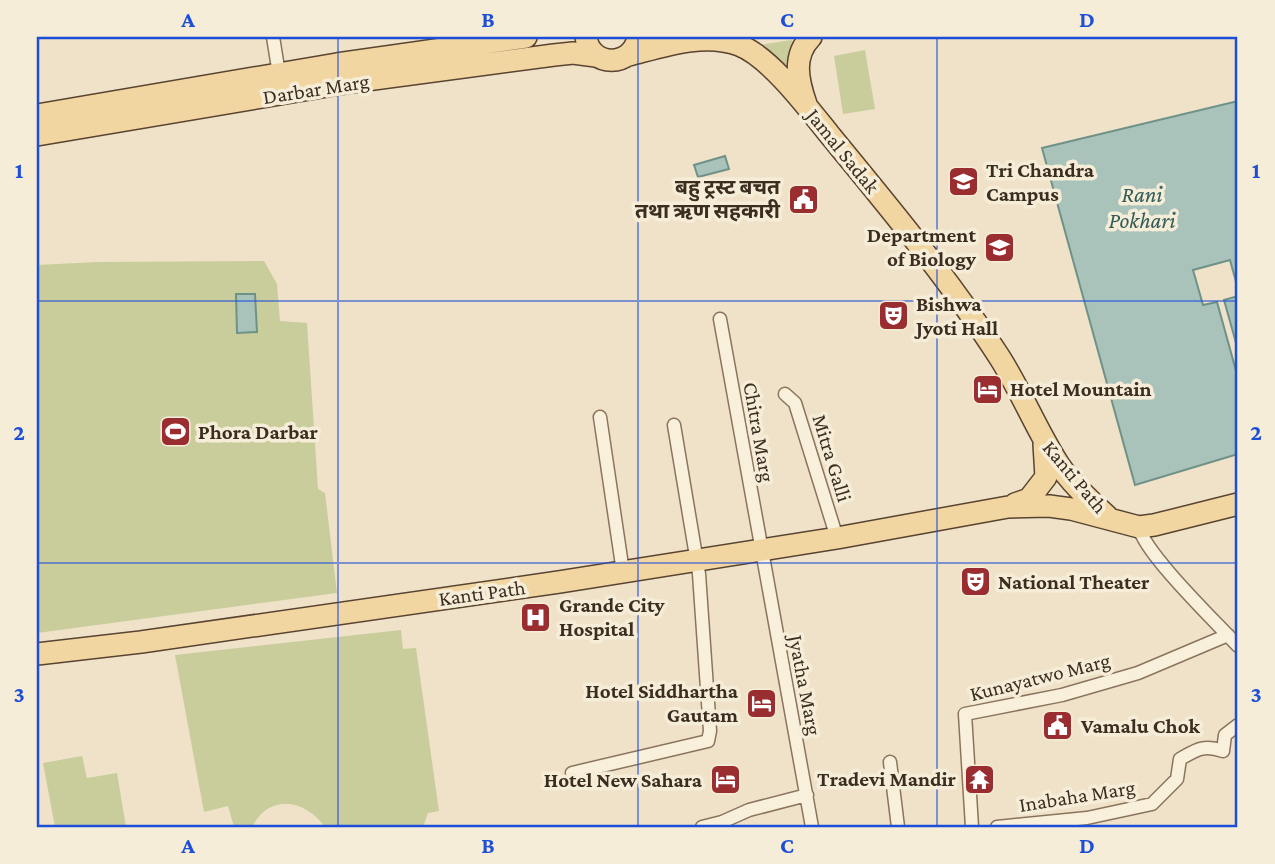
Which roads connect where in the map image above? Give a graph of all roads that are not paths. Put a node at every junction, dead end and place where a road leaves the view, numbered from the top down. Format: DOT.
graph roads {
  1 [pos="273,37"];
  2 [pos="526,37"];
  3 [pos="586,37"];
  4 [pos="811,37"];
  5 [pos="634,46"];
  6 [pos="596,56"];
  7 [pos="279,74"];
  8 [pos="807,106"];
  9 [pos="37,115"];
  10 [pos="37,135"];
  11 [pos="720,319"];
  12 [pos="785,394"];
  13 [pos="600,418"];
  14 [pos="674,425"];
  15 [pos="1042,435"];
  16 [pos="1238,504"];
  17 [pos="1008,507"];
  18 [pos="1111,519"];
  19 [pos="1139,527"];
  20 [pos="836,538"];
  21 [pos="760,550"];
  22 [pos="697,560"];
  23 [pos="623,572"];
  24 [pos="1228,635"];
  25 [pos="1238,646"];
  26 [pos="37,654"];
  27 [pos="1238,725"];
  28 [pos="890,762"];
  29 [pos="572,773"];
  30 [pos="807,795"];
  31 [pos="702,827"];
  32 [pos="812,827"];
  33 [pos="898,827"];
  34 [pos="972,827"];
  35 [pos="997,827"];
  1 -- 7 [label="street"];
  2 -- 7 [label="main road, Darbar Marg"];
  3 -- 6 [label="main road"];
  4 -- 8 [label="main road"];
  5 -- 6 [label="main road, Jamal Sadak"];
  5 -- 8 [label="main road, Jamal Sadak"];
  6 -- 10 [label="main road, Darbar Marg"];
  7 -- 9 [label="main road, Darbar Marg"];
  8 -- 15 [label="main road, Jamal Sadak"];
  11 -- 21 [label="street, Chitra Marg"];
  12 -- 20 [label="street, Mitra Galli"];
  13 -- 23 [label="street"];
  14 -- 22 [label="street"];
  15 -- 17 [label="main road, Kanti Path"];
  15 -- 18 [label="main road, Kanti Path"];
  16 -- 19 [label="main road, Kanti Path"];
  17 -- 18 [label="main road, Kanti Path"];
  17 -- 20 [label="main road, Kanti Path"];
  18 -- 19 [label="main road, Kanti Path"];
  19 -- 24 [label="street"];
  20 -- 21 [label="main road, Kanti Path"];
  21 -- 22 [label="main road, Kanti Path"];
  21 -- 30 [label="street, Jyatha Marg"];
  22 -- 23 [label="main road, Kanti Path"];
  22 -- 29 [label="street"];
  23 -- 26 [label="main road, Kanti Path"];
  24 -- 25 [label="street"];
  24 -- 34 [label="street, Kunayatwo Marg"];
  27 -- 35 [label="street, Inabaha Marg"];
  28 -- 33 [label="street"];
  30 -- 31 [label="street"];
  30 -- 32 [label="street, Jyatha Marg"];
}
